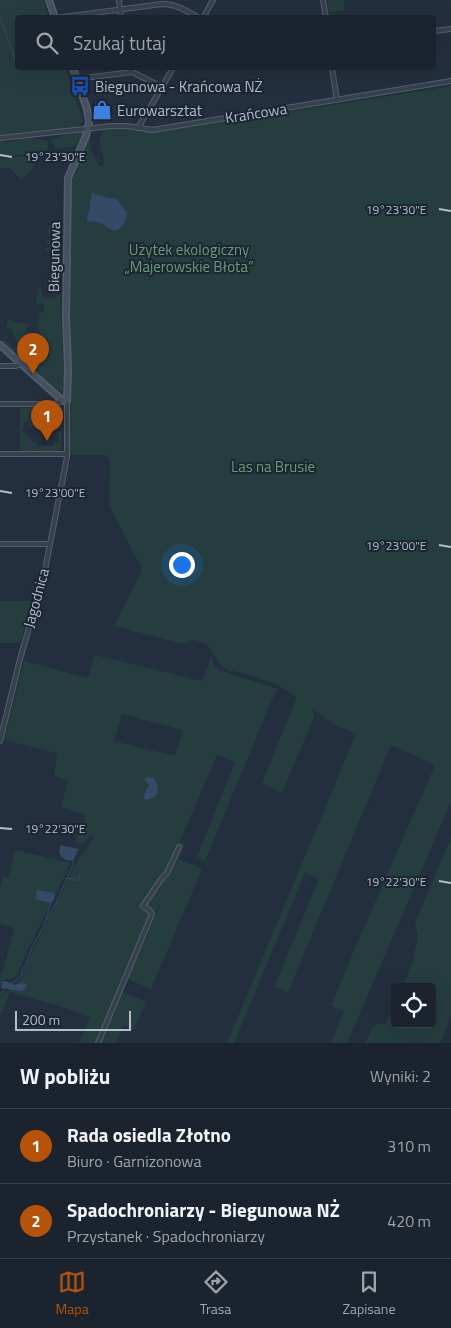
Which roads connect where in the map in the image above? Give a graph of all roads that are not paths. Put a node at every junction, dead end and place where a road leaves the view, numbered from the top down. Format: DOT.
graph roads {
  1 [pos="49,0"];
  2 [pos="119,0"];
  3 [pos="213,0"];
  4 [pos="323,0"];
  5 [pos="120,9"];
  6 [pos="55,15"];
  7 [pos="77,15"];
  8 [pos="121,15"];
  9 [pos="194,15"];
  10 [pos="205,15"];
  11 [pos="326,15"];
  12 [pos="451,29"];
  13 [pos="436,31"];
  14 [pos="74,70"];
  15 [pos="127,70"];
  16 [pos="172,70"];
  17 [pos="332,70"];
  18 [pos="77,79"];
  19 [pos="451,81"];
  20 [pos="162,86"];
  21 [pos="338,100"];
  22 [pos="138,128"];
  23 [pos="88,129"];
  24 [pos="0,138"];
  25 [pos="0,345"];
  26 [pos="22,364"];
  27 [pos="0,366"];
  28 [pos="65,401"];
  29 [pos="0,404"];
  30 [pos="0,454"];
  31 [pos="67,454"];
  32 [pos="0,544"];
  33 [pos="49,544"];
  34 [pos="0,741"];
  35 [pos="179,847"];
  36 [pos="98,1043"];
  1 -- 6 [label="street"];
  2 -- 5 [label="street"];
  3 -- 10 [label="street"];
  4 -- 11 [label="street"];
  5 -- 7 [label="street"];
  5 -- 8 [label="street"];
  5 -- 9 [label="street"];
  12 -- 13 [label="street"];
  14 -- 18 [label="street, Biegunowa"];
  15 -- 18 [label="street"];
  15 -- 20 [label="street"];
  16 -- 20 [label="street"];
  17 -- 21 [label="street"];
  18 -- 23 [label="street, Biegunowa"];
  19 -- 21 [label="street, Krańcowa"];
  20 -- 22 [label="street"];
  21 -- 22 [label="street, Krańcowa"];
  22 -- 23 [label="street, Krańcowa"];
  23 -- 24 [label="street, Krańcowa"];
  23 -- 28 [label="street, Biegunowa"];
  25 -- 26 [label="street"];
  26 -- 27 [label="street"];
  26 -- 28 [label="street"];
  28 -- 29 [label="street"];
  28 -- 31 [label="street, Biegunowa"];
  30 -- 31 [label="street"];
  31 -- 33 [label="street, Jagodnica"];
  32 -- 33 [label="street"];
  33 -- 34 [label="street, Jagodnica"];
  35 -- 36 [label="street"];
}
